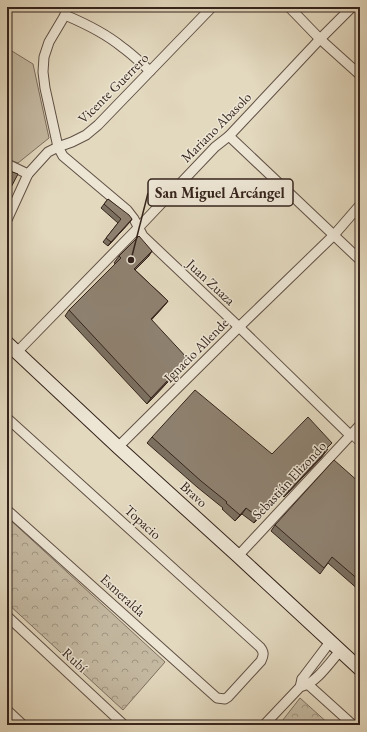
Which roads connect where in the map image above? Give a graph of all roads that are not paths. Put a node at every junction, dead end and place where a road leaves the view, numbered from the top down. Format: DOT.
graph roads {
  1 [pos="212,7"];
  2 [pos="289,7"];
  3 [pos="352,7"];
  4 [pos="65,11"];
  5 [pos="320,39"];
  6 [pos="150,71"];
  7 [pos="360,75"];
  8 [pos="229,136"];
  9 [pos="58,147"];
  10 [pos="7,164"];
  11 [pos="28,174"];
  12 [pos="360,204"];
  13 [pos="7,220"];
  14 [pos="139,227"];
  15 [pos="334,235"];
  16 [pos="360,260"];
  17 [pos="239,327"];
  18 [pos="12,348"];
  19 [pos="7,418"];
  20 [pos="360,425"];
  21 [pos="350,435"];
  22 [pos="360,445"];
  23 [pos="118,447"];
  24 [pos="7,510"];
  25 [pos="238,556"];
  26 [pos="7,616"];
  27 [pos="330,642"];
  28 [pos="340,651"];
  29 [pos="360,669"];
  30 [pos="303,684"];
  31 [pos="221,699"];
  32 [pos="7,710"];
  33 [pos="23,725"];
  34 [pos="124,725"];
  35 [pos="264,725"];
  36 [pos="353,725"];
  1 -- 6 [label="street, Vicente Guerrero"];
  2 -- 5 [label="street"];
  3 -- 5 [label="street, Mariano Abasolo"];
  4 -- 6 [label="street"];
  4 -- 9 [label="street"];
  5 -- 7 [label="street"];
  5 -- 8 [label="street, Mariano Abasolo"];
  6 -- 9 [label="street, Vicente Guerrero"];
  8 -- 14 [label="street, Mariano Abasolo"];
  8 -- 15 [label="street"];
  9 -- 11 [label="street, Vicente Guerrero"];
  9 -- 14 [label="street, Juan Zuaza"];
  10 -- 11 [label="street"];
  11 -- 13 [label="street, Vicente Guerrero"];
  12 -- 15 [label="street, Ignacio Allende"];
  14 -- 17 [label="street, Juan Zuaza"];
  14 -- 18 [label="street, Mariano Abasolo"];
  15 -- 16 [label="street"];
  15 -- 17 [label="street, Ignacio Allende"];
  17 -- 21 [label="street, Juan Zuaza"];
  17 -- 23 [label="street, Ignacio Allende"];
  18 -- 23 [label="main road, Bravo"];
  19 -- 31 [label="street, Topacio"];
  20 -- 21 [label="street, Sebastián Elizondo"];
  21 -- 22 [label="lane"];
  21 -- 25 [label="street, Sebastián Elizondo"];
  23 -- 25 [label="main road, Bravo"];
  24 -- 31 [label="street, Esmeralda"];
  25 -- 27 [label="main road, Bravo"];
  26 -- 34 [label="street, Rubí"];
  27 -- 28 [label="main road, Bravo"];
  27 -- 30 [label="street"];
  28 -- 29 [label="main road, Bravo"];
  28 -- 30 [label="street"];
  30 -- 35 [label="street"];
  30 -- 36 [label="street"];
  32 -- 33 [label="street"];
}
